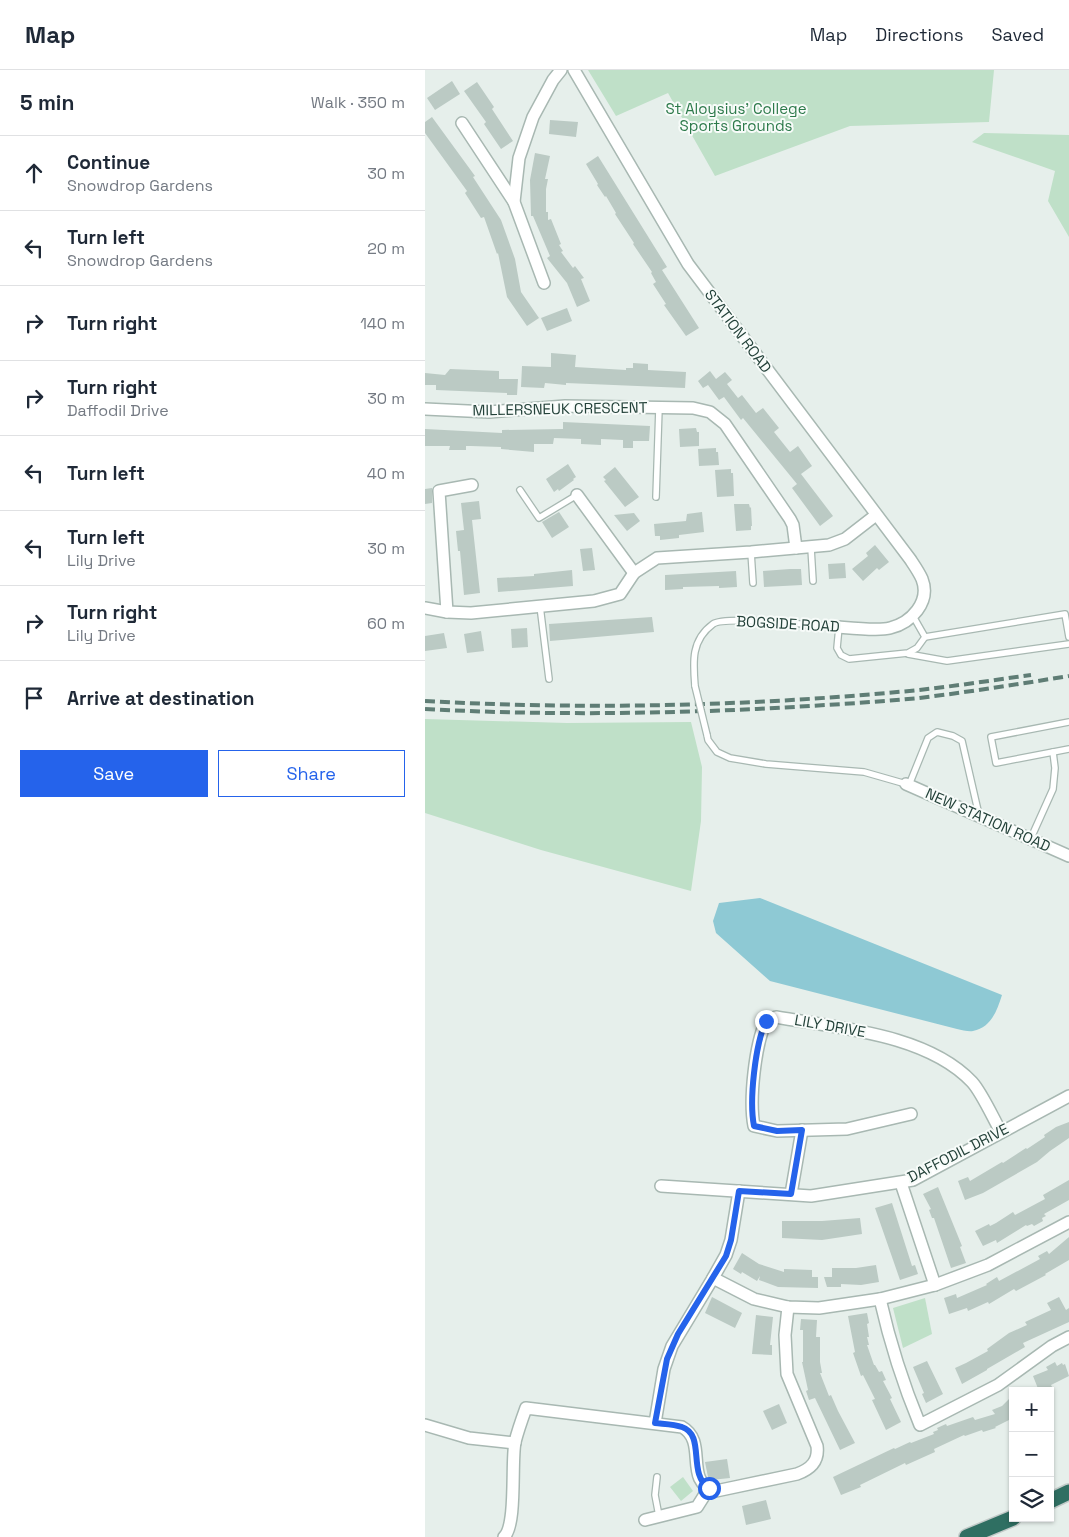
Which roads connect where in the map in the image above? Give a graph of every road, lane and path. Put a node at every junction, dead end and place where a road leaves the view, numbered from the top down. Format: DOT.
graph roads {
  1 [pos="561,70"];
  2 [pos="574,70"];
  3 [pos="462,123"];
  4 [pos="514,202"];
  5 [pos="544,283"];
  6 [pos="659,408"];
  7 [pos="425,409"];
  8 [pos="472,485"];
  9 [pos="520,490"];
  10 [pos="577,494"];
  11 [pos="656,497"];
  12 [pos="876,515"];
  13 [pos="796,548"];
  14 [pos="811,548"];
  15 [pos="751,552"];
  16 [pos="634,573"];
  17 [pos="813,580"];
  18 [pos="753,584"];
  19 [pos="540,606"];
  20 [pos="425,608"];
  21 [pos="447,612"];
  22 [pos="913,616"];
  23 [pos="839,627"];
  24 [pos="925,637"];
  25 [pos="1069,637"];
  26 [pos="1069,644"];
  27 [pos="908,654"];
  28 [pos="549,679"];
  29 [pos="1069,722"];
  30 [pos="1069,749"];
  31 [pos="1053,752"];
  32 [pos="908,785"];
  33 [pos="979,816"];
  34 [pos="1031,838"];
  35 [pos="1069,856"];
  36 [pos="1069,1096"];
  37 [pos="911,1114"];
  38 [pos="802,1130"];
  39 [pos="1001,1132"];
  40 [pos="901,1182"];
  41 [pos="661,1186"];
  42 [pos="739,1191"];
  43 [pos="791,1194"];
  44 [pos="1069,1222"];
  45 [pos="713,1278"];
  46 [pos="935,1284"];
  47 [pos="880,1299"];
  48 [pos="788,1307"];
  49 [pos="1069,1337"];
  50 [pos="655,1423"];
  51 [pos="425,1425"];
  52 [pos="515,1443"];
  53 [pos="657,1477"];
  54 [pos="709,1488"];
  55 [pos="1069,1492"];
  56 [pos="1054,1499"];
  57 [pos="659,1516"];
  58 [pos="645,1520"];
  59 [pos="1009,1520"];
  60 [pos="503,1537"];
  61 [pos="967,1537"];
  1 -- 4 [label="street"];
  2 -- 12 [label="street, STATION ROAD"];
  3 -- 4 [label="street"];
  4 -- 5 [label="street"];
  6 -- 7 [label="street, MILLERSNEUK CRESCENT"];
  6 -- 11 [label="lane"];
  6 -- 13 [label="street, MILLERSNEUK CRESCENT"];
  8 -- 21 [label="street"];
  9 -- 10 [label="lane"];
  10 -- 16 [label="street"];
  12 -- 14 [label="street"];
  12 -- 22 [label="street, STATION ROAD"];
  13 -- 14 [label="street"];
  13 -- 15 [label="street"];
  14 -- 17 [label="lane"];
  15 -- 16 [label="street"];
  15 -- 18 [label="lane"];
  16 -- 19 [label="street"];
  19 -- 21 [label="street"];
  19 -- 28 [label="lane"];
  20 -- 21 [label="street"];
  22 -- 23 [label="street, BOGSIDE ROAD"];
  22 -- 24 [label="lane"];
  23 -- 27 [label="lane"];
  23 -- 32 [label="lane, BOGSIDE ROAD, bridge"];
  24 -- 25 [label="lane"];
  24 -- 27 [label="lane"];
  26 -- 27 [label="lane"];
  29 -- 31 [label="lane"];
  30 -- 31 [label="lane"];
  31 -- 34 [label="lane"];
  32 -- 33 [label="street, NEW STATION ROAD"];
  32 -- 33 [label="lane"];
  33 -- 34 [label="street, NEW STATION ROAD"];
  34 -- 35 [label="street, NEW STATION ROAD"];
  36 -- 39 [label="street, DAFFODIL DRIVE"];
  37 -- 38 [label="street, LILY DRIVE"];
  38 -- 39 [label="street, LILY DRIVE"];
  38 -- 43 [label="street"];
  39 -- 40 [label="street, DAFFODIL DRIVE"];
  40 -- 43 [label="street, DAFFODIL DRIVE"];
  40 -- 46 [label="street"];
  41 -- 42 [label="street, DAFFODIL DRIVE"];
  42 -- 43 [label="street, DAFFODIL DRIVE"];
  42 -- 45 [label="street"];
  44 -- 46 [label="street"];
  45 -- 48 [label="street"];
  45 -- 50 [label="street"];
  46 -- 47 [label="street"];
  47 -- 48 [label="street"];
  47 -- 49 [label="street"];
  48 -- 54 [label="street"];
  50 -- 52 [label="street"];
  50 -- 54 [label="street"];
  51 -- 52 [label="street"];
  52 -- 60 [label="street"];
  53 -- 57 [label="lane"];
  54 -- 57 [label="street"];
  55 -- 56 [label="highway"];
  57 -- 58 [label="street"];
  59 -- 61 [label="highway"];
}
